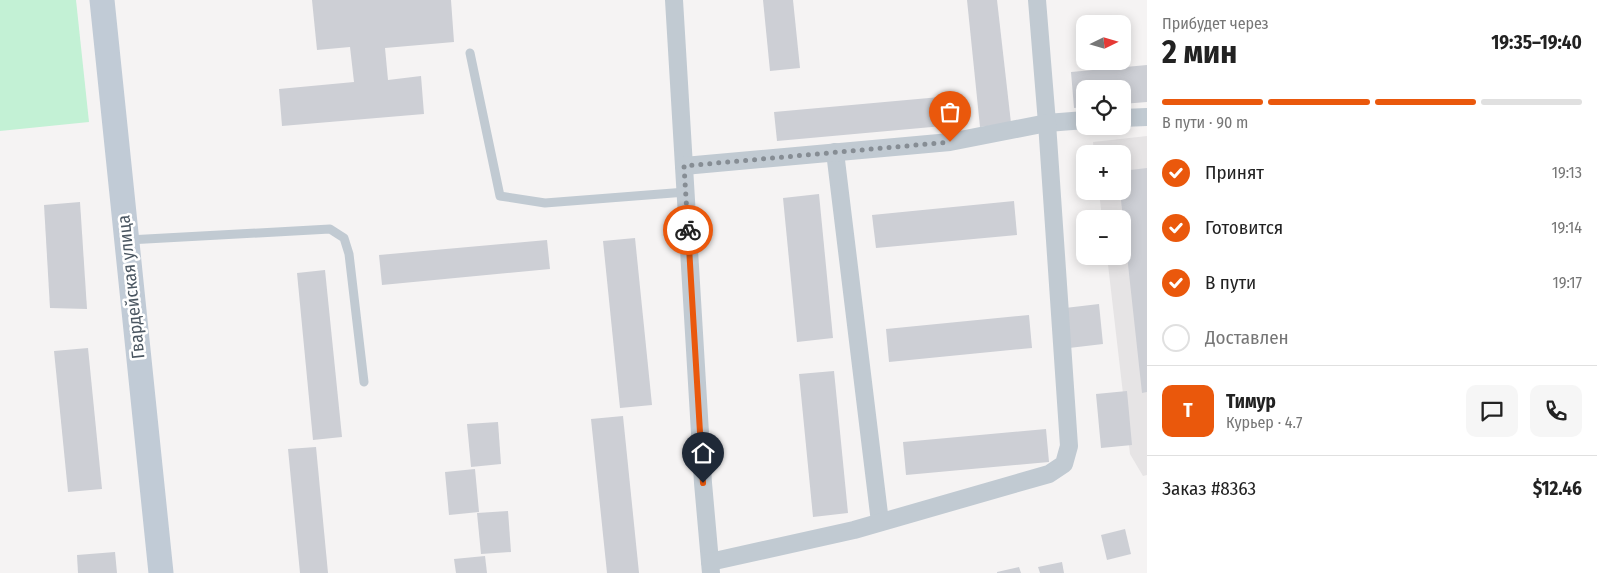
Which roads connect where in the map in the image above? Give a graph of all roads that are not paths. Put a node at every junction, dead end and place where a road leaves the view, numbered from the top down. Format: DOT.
graph roads {
  1 [pos="102,0"];
  2 [pos="674,0"];
  3 [pos="1037,0"];
  4 [pos="470,53"];
  5 [pos="1147,117"];
  6 [pos="1131,118"];
  7 [pos="1076,121"];
  8 [pos="1047,124"];
  9 [pos="835,152"];
  10 [pos="684,166"];
  11 [pos="686,192"];
  12 [pos="126,240"];
  13 [pos="364,382"];
  14 [pos="880,522"];
  15 [pos="711,568"];
  16 [pos="161,573"];
  1 -- 12 [label="street, Гвардейская улица"];
  2 -- 10 [label="street"];
  3 -- 8 [label="street"];
  4 -- 11 [label="lane"];
  5 -- 6 [label="street"];
  7 -- 8 [label="street"];
  8 -- 9 [label="street"];
  8 -- 14 [label="street"];
  9 -- 10 [label="street"];
  9 -- 14 [label="street"];
  10 -- 11 [label="street"];
  11 -- 15 [label="street"];
  12 -- 13 [label="lane"];
  12 -- 16 [label="street, Гвардейская улица"];
  14 -- 15 [label="street"];
}
